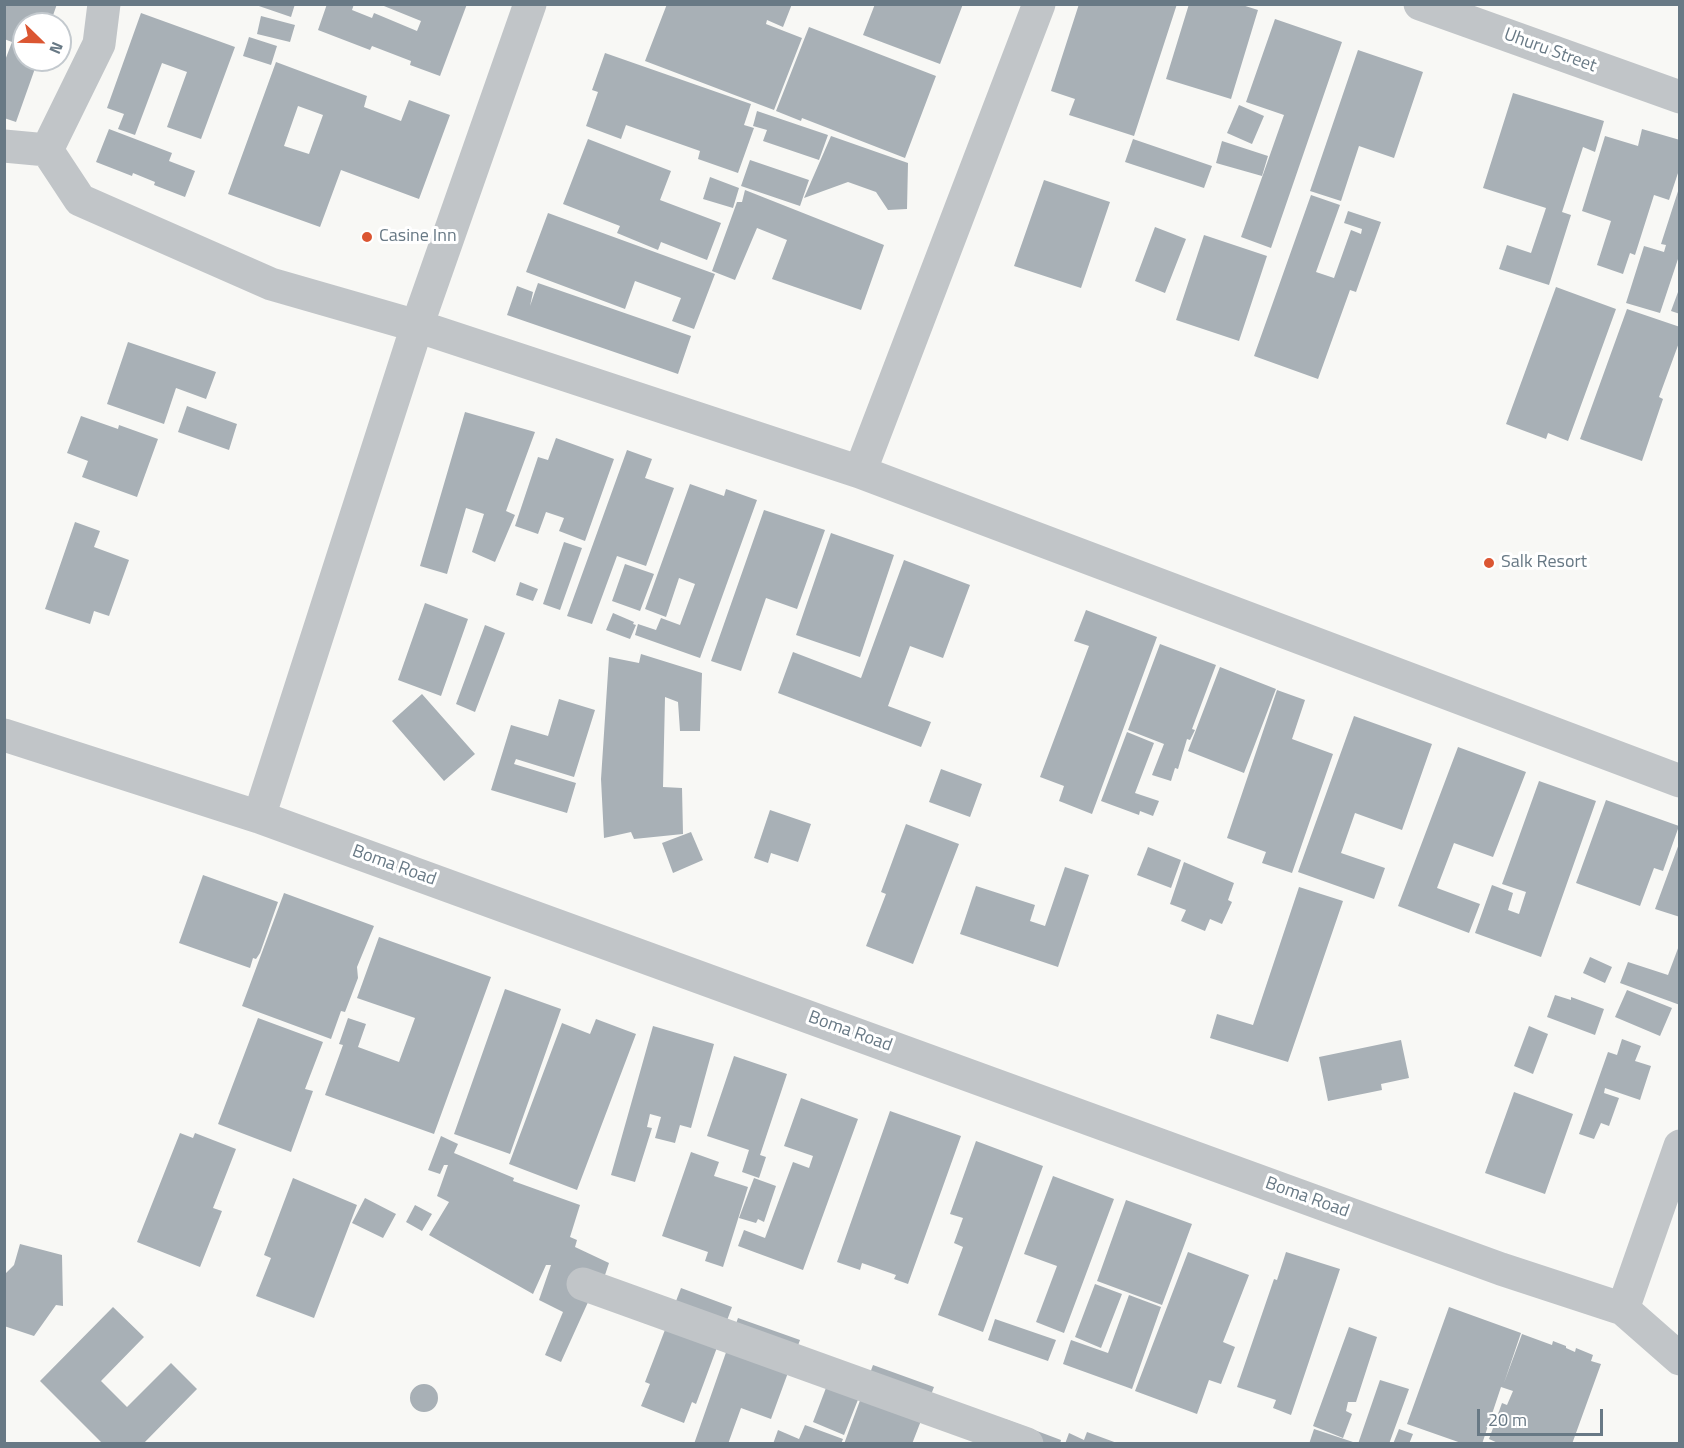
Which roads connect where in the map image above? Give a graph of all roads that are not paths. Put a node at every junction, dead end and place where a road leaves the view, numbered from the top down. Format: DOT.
graph roads {
  1 [pos="104,4"];
  2 [pos="530,4"];
  3 [pos="1039,4"];
  4 [pos="1420,4"];
  5 [pos="1680,97"];
  6 [pos="4,146"];
  7 [pos="47,150"];
  8 [pos="417,326"];
  9 [pos="860,472"];
  10 [pos="4,735"];
  11 [pos="1680,781"];
  12 [pos="259,817"];
  13 [pos="1680,1146"];
  14 [pos="583,1284"];
  15 [pos="1623,1309"];
  16 [pos="1680,1359"];
  17 [pos="1027,1443"];
  1 -- 7 [label="street"];
  2 -- 8 [label="street"];
  3 -- 9 [label="street"];
  4 -- 5 [label="street, Uhuru Street"];
  6 -- 7 [label="street"];
  7 -- 8 [label="street"];
  8 -- 9 [label="street"];
  8 -- 12 [label="street"];
  9 -- 11 [label="street"];
  10 -- 12 [label="street, Boma Road"];
  12 -- 15 [label="street, Boma Road"];
  13 -- 15 [label="street"];
  14 -- 17 [label="street"];
  15 -- 16 [label="street, Boma Road"];
}
